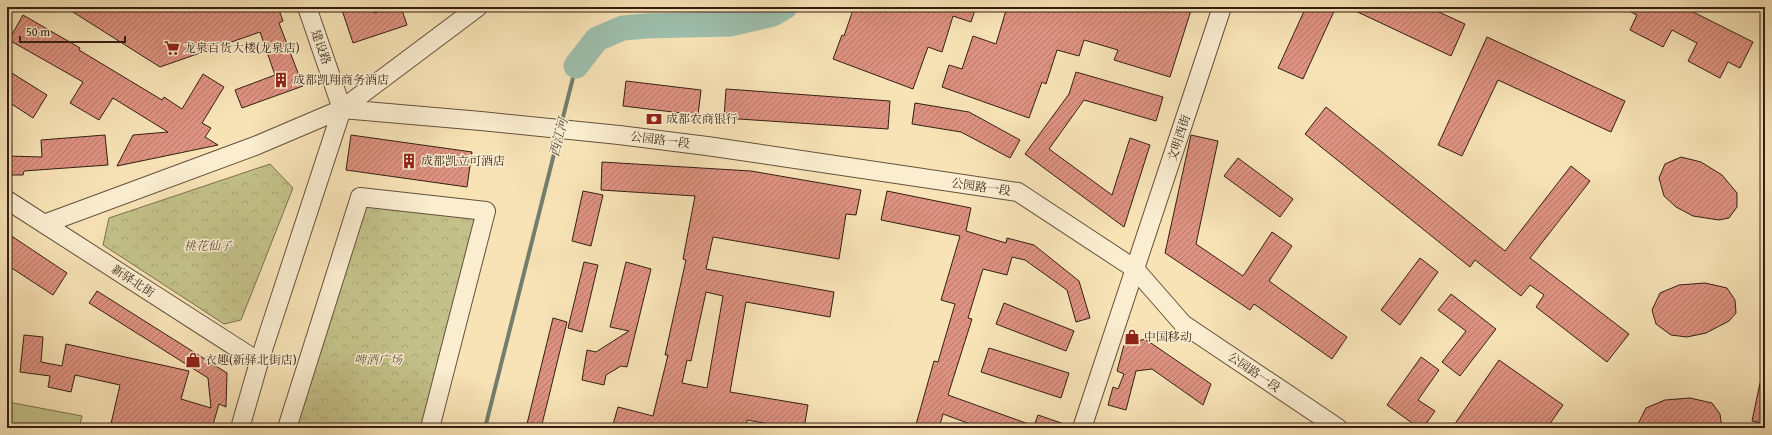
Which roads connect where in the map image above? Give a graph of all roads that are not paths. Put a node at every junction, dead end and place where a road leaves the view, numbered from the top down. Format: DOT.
graph roads {
  1 [pos="307,7"];
  2 [pos="478,7"];
  3 [pos="1222,7"];
  4 [pos="342,109"];
  5 [pos="7,200"];
  6 [pos="44,224"];
  7 [pos="1135,270"];
  8 [pos="259,362"];
  9 [pos="240,428"];
  10 [pos="287,428"];
  11 [pos="430,428"];
  12 [pos="1082,428"];
  13 [pos="1338,428"];
  1 -- 4 [label="street, 建设路"];
  2 -- 4 [label="street"];
  3 -- 7 [label="street, 文明西街"];
  4 -- 6 [label="street"];
  4 -- 7 [label="street, 公园路一段"];
  4 -- 8 [label="street"];
  5 -- 6 [label="street, 新驿北街"];
  6 -- 8 [label="street, 新驿北街"];
  7 -- 12 [label="street, 文明西街"];
  7 -- 13 [label="street, 公园路一段"];
  8 -- 9 [label="street"];
  10 -- 11 [label="street"];
}
